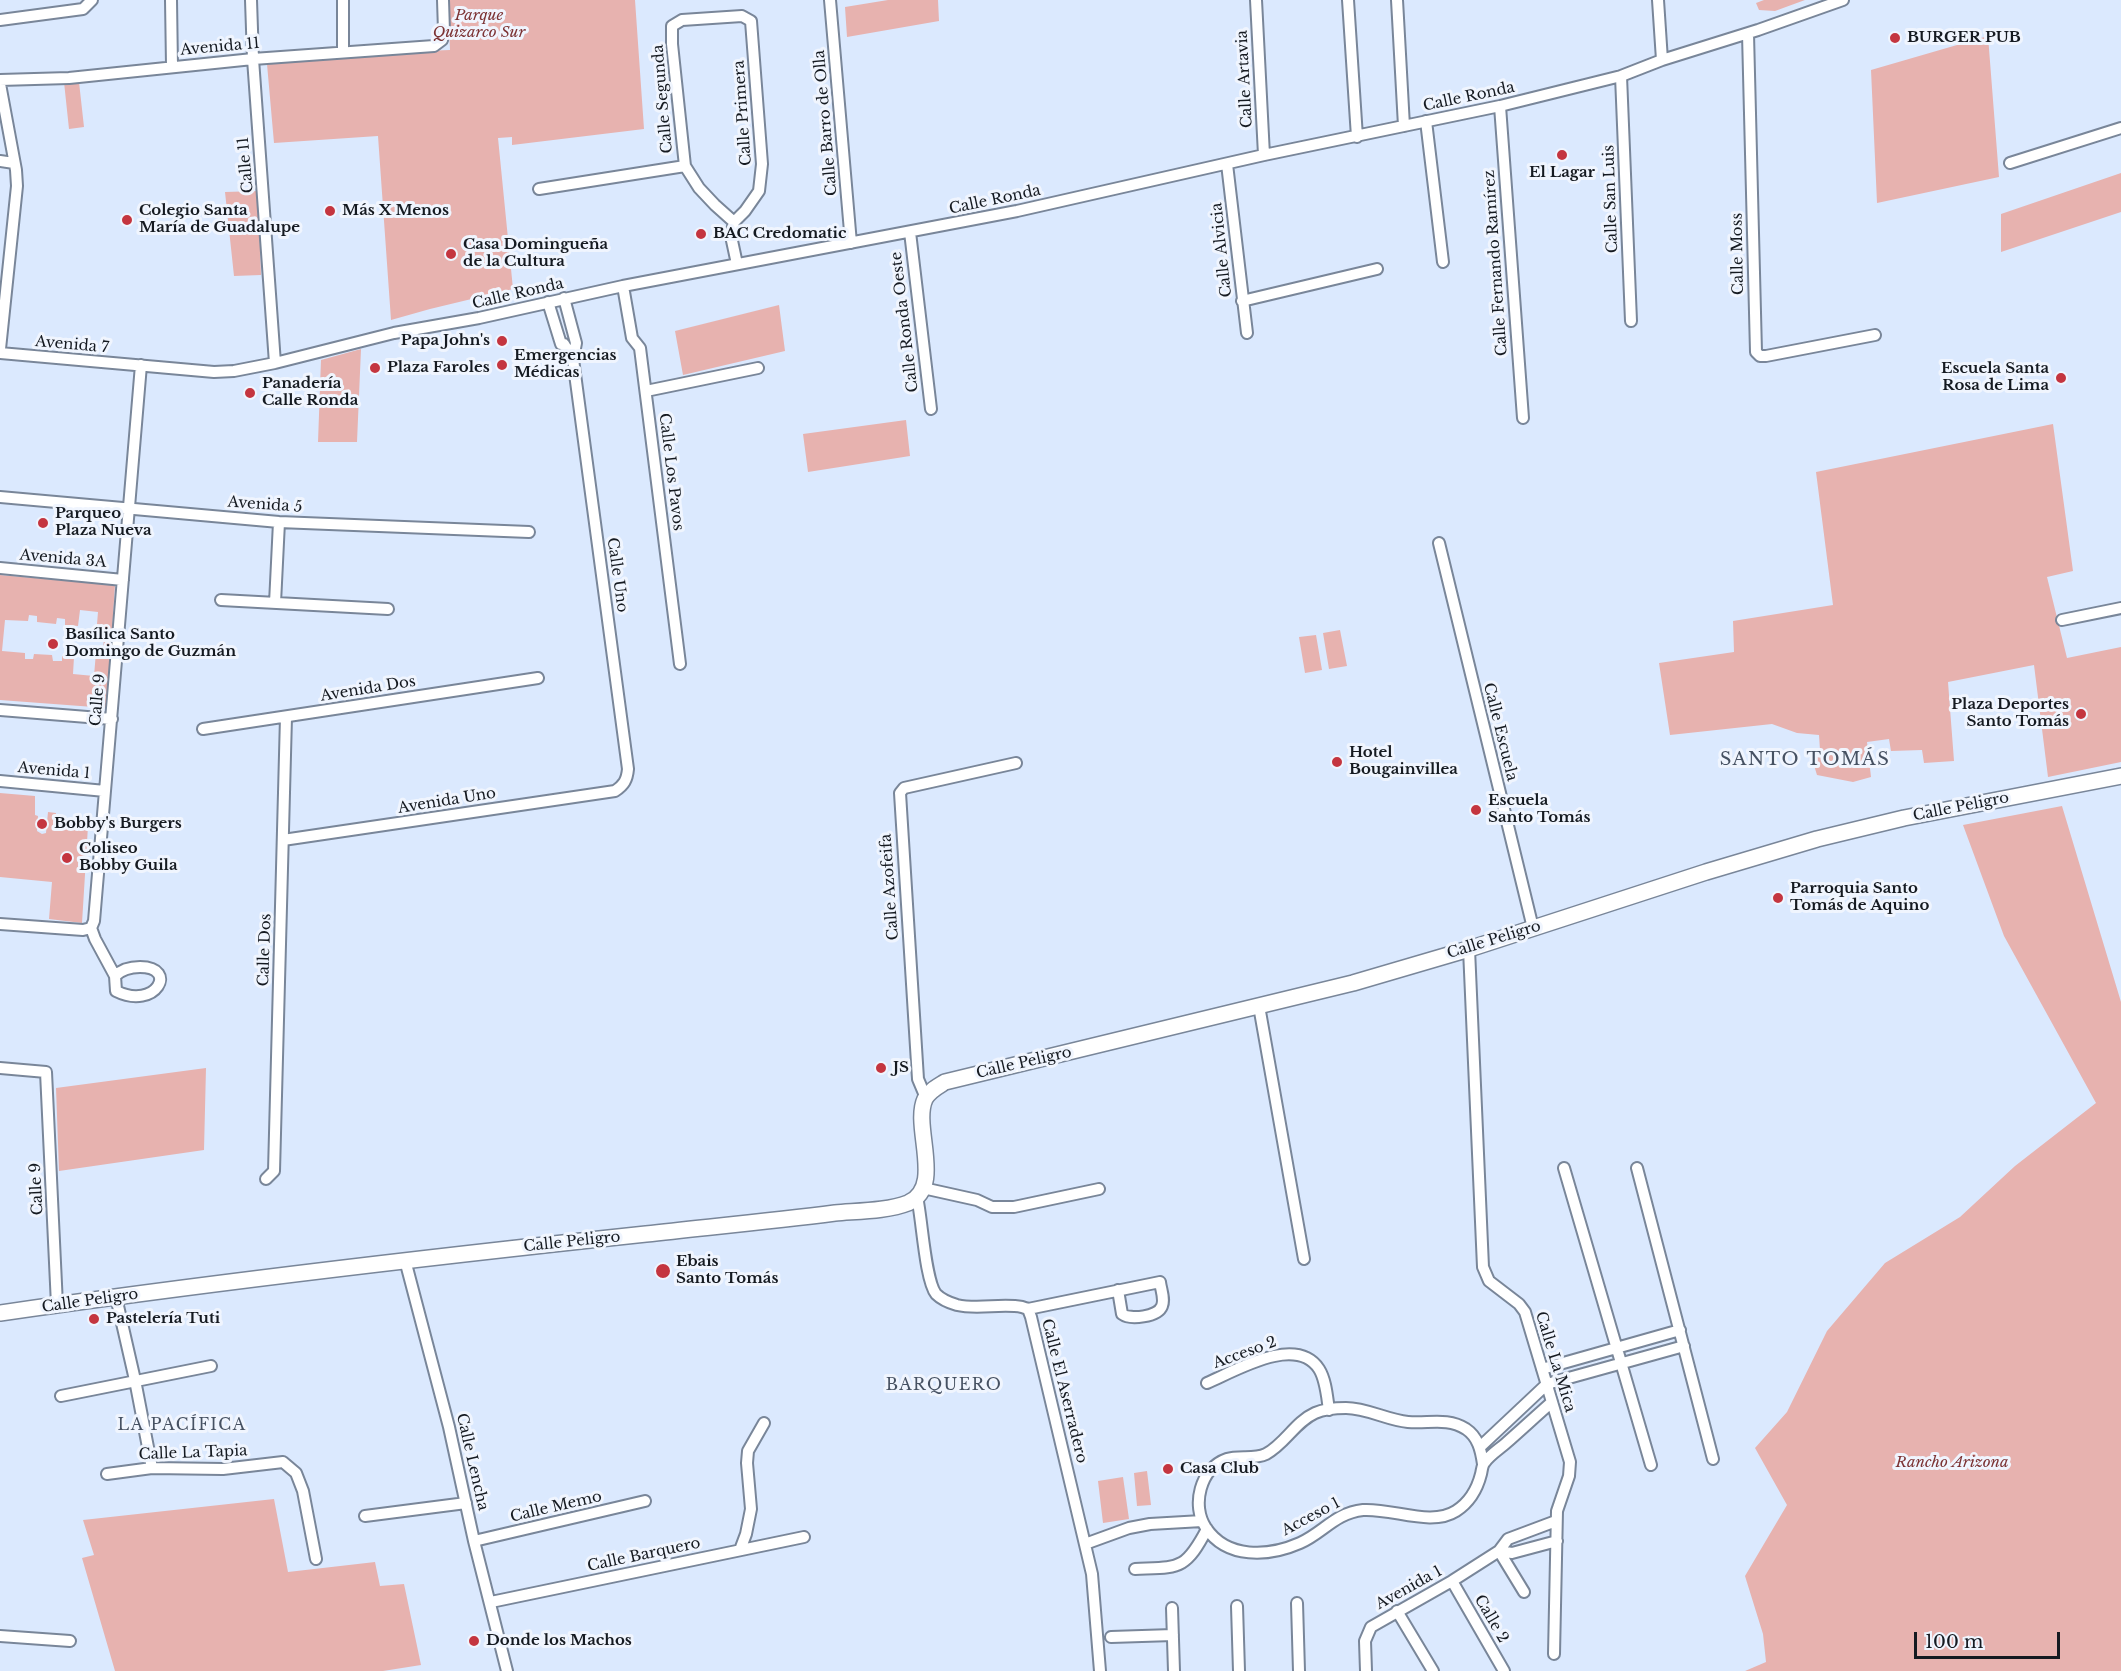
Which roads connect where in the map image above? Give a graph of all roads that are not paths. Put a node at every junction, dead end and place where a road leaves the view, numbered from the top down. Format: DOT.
graph roads {
  1 [pos="92,0"];
  2 [pos="171,0"];
  3 [pos="251,0"];
  4 [pos="343,0"];
  5 [pos="442,0"];
  6 [pos="830,0"];
  7 [pos="1256,0"];
  8 [pos="1348,0"];
  9 [pos="1397,0"];
  10 [pos="1658,0"];
  11 [pos="1843,0"];
  12 [pos="0,20"];
  13 [pos="672,26"];
  14 [pos="1748,34"];
  15 [pos="343,51"];
  16 [pos="253,59"];
  17 [pos="1662,60"];
  18 [pos="172,66"];
  19 [pos="1621,76"];
  20 [pos="0,80"];
  21 [pos="0,84"];
  22 [pos="1500,106"];
  23 [pos="1426,121"];
  24 [pos="1404,126"];
  25 [pos="2121,128"];
  26 [pos="1357,137"];
  27 [pos="1264,155"];
  28 [pos="0,161"];
  29 [pos="14,163"];
  30 [pos="2010,163"];
  31 [pos="1227,164"];
  32 [pos="685,166"];
  33 [pos="539,189"];
  34 [pos="734,222"];
  35 [pos="910,232"];
  36 [pos="851,243"];
  37 [pos="1443,262"];
  38 [pos="737,264"];
  39 [pos="1377,270"];
  40 [pos="623,286"];
  41 [pos="564,298"];
  42 [pos="548,302"];
  43 [pos="1242,302"];
  44 [pos="1631,321"];
  45 [pos="1247,333"];
  46 [pos="1875,335"];
  47 [pos="0,351"];
  48 [pos="573,359"];
  49 [pos="275,363"];
  50 [pos="141,365"];
  51 [pos="758,368"];
  52 [pos="645,391"];
  53 [pos="931,409"];
  54 [pos="1523,418"];
  55 [pos="0,497"];
  56 [pos="129,509"];
  57 [pos="279,522"];
  58 [pos="529,532"];
  59 [pos="1439,543"];
  60 [pos="0,568"];
  61 [pos="123,580"];
  62 [pos="221,600"];
  63 [pos="275,603"];
  64 [pos="2121,608"];
  65 [pos="388,609"];
  66 [pos="2062,620"];
  67 [pos="680,664"];
  68 [pos="538,678"];
  69 [pos="0,710"];
  70 [pos="286,717"];
  71 [pos="112,719"];
  72 [pos="203,729"];
  73 [pos="1016,763"];
  74 [pos="2121,776"];
  75 [pos="0,781"];
  76 [pos="105,791"];
  77 [pos="615,791"];
  78 [pos="283,840"];
  79 [pos="0,924"];
  80 [pos="91,928"];
  81 [pos="1533,928"];
  82 [pos="1469,950"];
  83 [pos="115,976"];
  84 [pos="1259,1006"];
  85 [pos="0,1068"];
  86 [pos="926,1098"];
  87 [pos="1637,1167"];
  88 [pos="1564,1168"];
  89 [pos="266,1179"];
  90 [pos="1099,1189"];
  91 [pos="920,1193"];
  92 [pos="1304,1259"];
  93 [pos="405,1260"];
  94 [pos="1118,1290"];
  95 [pos="116,1297"];
  96 [pos="57,1305"];
  97 [pos="1028,1310"];
  98 [pos="0,1313"];
  99 [pos="1680,1330"];
  100 [pos="1684,1346"];
  101 [pos="1617,1348"];
  102 [pos="1621,1362"];
  103 [pos="211,1366"];
  104 [pos="1542,1369"];
  105 [pos="135,1380"];
  106 [pos="1207,1383"];
  107 [pos="1547,1384"];
  108 [pos="61,1396"];
  109 [pos="1552,1402"];
  110 [pos="1329,1410"];
  111 [pos="764,1423"];
  112 [pos="1480,1447"];
  113 [pos="1713,1459"];
  114 [pos="1483,1464"];
  115 [pos="1651,1465"];
  116 [pos="152,1468"];
  117 [pos="107,1474"];
  118 [pos="645,1501"];
  119 [pos="466,1503"];
  120 [pos="365,1516"];
  121 [pos="1556,1521"];
  122 [pos="1204,1525"];
  123 [pos="804,1537"];
  124 [pos="474,1541"];
  125 [pos="1557,1541"];
  126 [pos="1085,1544"];
  127 [pos="740,1550"];
  128 [pos="1499,1551"];
  129 [pos="316,1559"];
  130 [pos="1135,1569"];
  131 [pos="1452,1581"];
  132 [pos="1524,1592"];
  133 [pos="491,1602"];
  134 [pos="1298,1604"];
  135 [pos="1237,1606"];
  136 [pos="1172,1608"];
  137 [pos="1397,1611"];
  138 [pos="1173,1635"];
  139 [pos="0,1636"];
  140 [pos="1111,1637"];
  141 [pos="70,1641"];
  142 [pos="1554,1654"];
  143 [pos="507,1671"];
  144 [pos="1100,1671"];
  145 [pos="1174,1671"];
  146 [pos="1239,1671"];
  147 [pos="1299,1671"];
  148 [pos="1366,1671"];
  149 [pos="1433,1671"];
  150 [pos="1504,1671"];
  1 -- 12 [label="street"];
  2 -- 18 [label="street"];
  3 -- 16 [label="street, Calle 11"];
  4 -- 15 [label="street"];
  5 -- 15 [label="street, Avenida 11"];
  6 -- 36 [label="street, Calle Barro de Olla"];
  7 -- 27 [label="street, Calle Artavia"];
  8 -- 26 [label="street"];
  9 -- 24 [label="street"];
  10 -- 17 [label="street"];
  11 -- 14 [label="street, Calle Ronda"];
  13 -- 32 [label="street, Calle Segunda"];
  13 -- 34 [label="street, Calle Primera"];
  14 -- 17 [label="street, Calle Ronda"];
  14 -- 46 [label="street, Calle Moss"];
  15 -- 16 [label="street, Avenida 11"];
  16 -- 18 [label="street, Avenida 11"];
  16 -- 49 [label="street, Calle 11"];
  17 -- 19 [label="street, Calle Ronda"];
  18 -- 20 [label="street, Avenida 11"];
  19 -- 22 [label="street, Calle Ronda"];
  19 -- 44 [label="street, Calle San Luis"];
  21 -- 29 [label="street"];
  22 -- 23 [label="street, Calle Ronda"];
  22 -- 54 [label="street, Calle Fernando Ramírez"];
  23 -- 24 [label="street, Calle Ronda"];
  23 -- 37 [label="street"];
  24 -- 26 [label="street, Calle Ronda"];
  25 -- 30 [label="street"];
  26 -- 27 [label="street, Calle Ronda"];
  27 -- 31 [label="street, Calle Ronda"];
  28 -- 29 [label="street"];
  29 -- 47 [label="street"];
  31 -- 35 [label="street, Calle Ronda"];
  31 -- 43 [label="street, Calle Alvicia"];
  32 -- 33 [label="street"];
  32 -- 34 [label="street, Calle Segunda"];
  34 -- 38 [label="street"];
  35 -- 36 [label="street, Calle Ronda"];
  35 -- 53 [label="street, Calle Ronda Oeste"];
  36 -- 38 [label="street, Calle Ronda"];
  38 -- 40 [label="street, Calle Ronda"];
  39 -- 43 [label="street"];
  40 -- 41 [label="street, Calle Ronda"];
  40 -- 52 [label="street, Calle Los Pavos"];
  41 -- 42 [label="street, Calle Ronda"];
  41 -- 48 [label="street, Calle Uno"];
  42 -- 48 [label="street, Calle Uno"];
  42 -- 49 [label="street, Calle Ronda"];
  43 -- 45 [label="street, Calle Alvicia"];
  47 -- 50 [label="street, Avenida 7"];
  48 -- 77 [label="street, Calle Uno"];
  49 -- 50 [label="street, Calle Ronda"];
  50 -- 56 [label="street, Calle 9"];
  51 -- 52 [label="street"];
  52 -- 67 [label="street, Calle Los Pavos"];
  55 -- 56 [label="street, Avenida 5"];
  56 -- 57 [label="street, Avenida 5"];
  56 -- 61 [label="street, Calle 9"];
  57 -- 58 [label="street, Avenida 5"];
  57 -- 63 [label="street"];
  59 -- 81 [label="street, Calle Escuela"];
  60 -- 61 [label="street, Avenida 3A"];
  61 -- 71 [label="street, Calle 9"];
  62 -- 63 [label="street"];
  63 -- 65 [label="street"];
  64 -- 66 [label="street"];
  68 -- 70 [label="street, Avenida Dos"];
  69 -- 71 [label="street"];
  70 -- 72 [label="street, Avenida Dos"];
  70 -- 78 [label="street, Calle Dos"];
  71 -- 76 [label="street, Calle 9"];
  73 -- 86 [label="street, Calle Azofeifa"];
  74 -- 81 [label="main road, Calle Peligro"];
  75 -- 76 [label="street, Avenida 1"];
  76 -- 80 [label="street, Calle 9"];
  77 -- 78 [label="street, Avenida Uno"];
  78 -- 89 [label="street, Calle Dos"];
  79 -- 80 [label="street"];
  80 -- 83 [label="street"];
  81 -- 82 [label="main road, Calle Peligro"];
  82 -- 84 [label="main road, Calle Peligro"];
  82 -- 104 [label="street, Calle La Mica"];
  84 -- 86 [label="main road, Calle Peligro"];
  84 -- 92 [label="street"];
  85 -- 96 [label="street, Calle 9"];
  86 -- 91 [label="main road"];
  87 -- 99 [label="street"];
  88 -- 101 [label="street"];
  90 -- 91 [label="street"];
  91 -- 93 [label="main road, Calle Peligro"];
  91 -- 97 [label="street, Calle El Aserradero"];
  93 -- 95 [label="main road, Calle Peligro"];
  93 -- 119 [label="street, Calle Lencha"];
  94 -- 94 [label="street"];
  94 -- 97 [label="street"];
  95 -- 96 [label="main road, Calle Peligro"];
  95 -- 105 [label="street"];
  96 -- 98 [label="main road, Calle Peligro"];
  97 -- 126 [label="street, Calle El Aserradero"];
  99 -- 100 [label="street"];
  99 -- 101 [label="street"];
  100 -- 102 [label="street"];
  100 -- 113 [label="street"];
  101 -- 102 [label="street"];
  101 -- 104 [label="street"];
  102 -- 107 [label="street"];
  102 -- 115 [label="street"];
  103 -- 105 [label="street"];
  104 -- 107 [label="street, Calle La Mica"];
  105 -- 108 [label="street"];
  105 -- 116 [label="street"];
  106 -- 110 [label="street, Acceso 2"];
  107 -- 109 [label="street, Calle La Mica"];
  107 -- 112 [label="street"];
  109 -- 114 [label="street"];
  109 -- 121 [label="street, Calle La Mica"];
  110 -- 112 [label="street"];
  110 -- 122 [label="street"];
  111 -- 127 [label="street"];
  112 -- 114 [label="street, Acceso 1"];
  114 -- 122 [label="street, Acceso 1"];
  116 -- 117 [label="street, Calle La Tapia"];
  116 -- 129 [label="street, Calle La Tapia"];
  118 -- 124 [label="street, Calle Memo"];
  119 -- 120 [label="street"];
  119 -- 124 [label="street, Calle Lencha"];
  121 -- 125 [label="street, Calle La Mica"];
  121 -- 128 [label="street, Avenida 1"];
  122 -- 126 [label="street"];
  122 -- 130 [label="street"];
  123 -- 127 [label="street, Calle Barquero"];
  124 -- 133 [label="street, Calle Lencha"];
  125 -- 128 [label="street, Avenida 1"];
  125 -- 142 [label="street, Calle La Mica"];
  126 -- 144 [label="street, Calle El Aserradero"];
  127 -- 133 [label="street, Calle Barquero"];
  128 -- 131 [label="street, Avenida 1"];
  128 -- 132 [label="street"];
  131 -- 137 [label="street, Avenida 1"];
  131 -- 150 [label="street, Calle 2"];
  133 -- 143 [label="street, Calle Lencha"];
  134 -- 147 [label="street"];
  135 -- 146 [label="street"];
  136 -- 138 [label="street"];
  137 -- 148 [label="street, Avenida 1"];
  137 -- 149 [label="street"];
  138 -- 140 [label="street"];
  138 -- 145 [label="street"];
  139 -- 141 [label="street"];
}
